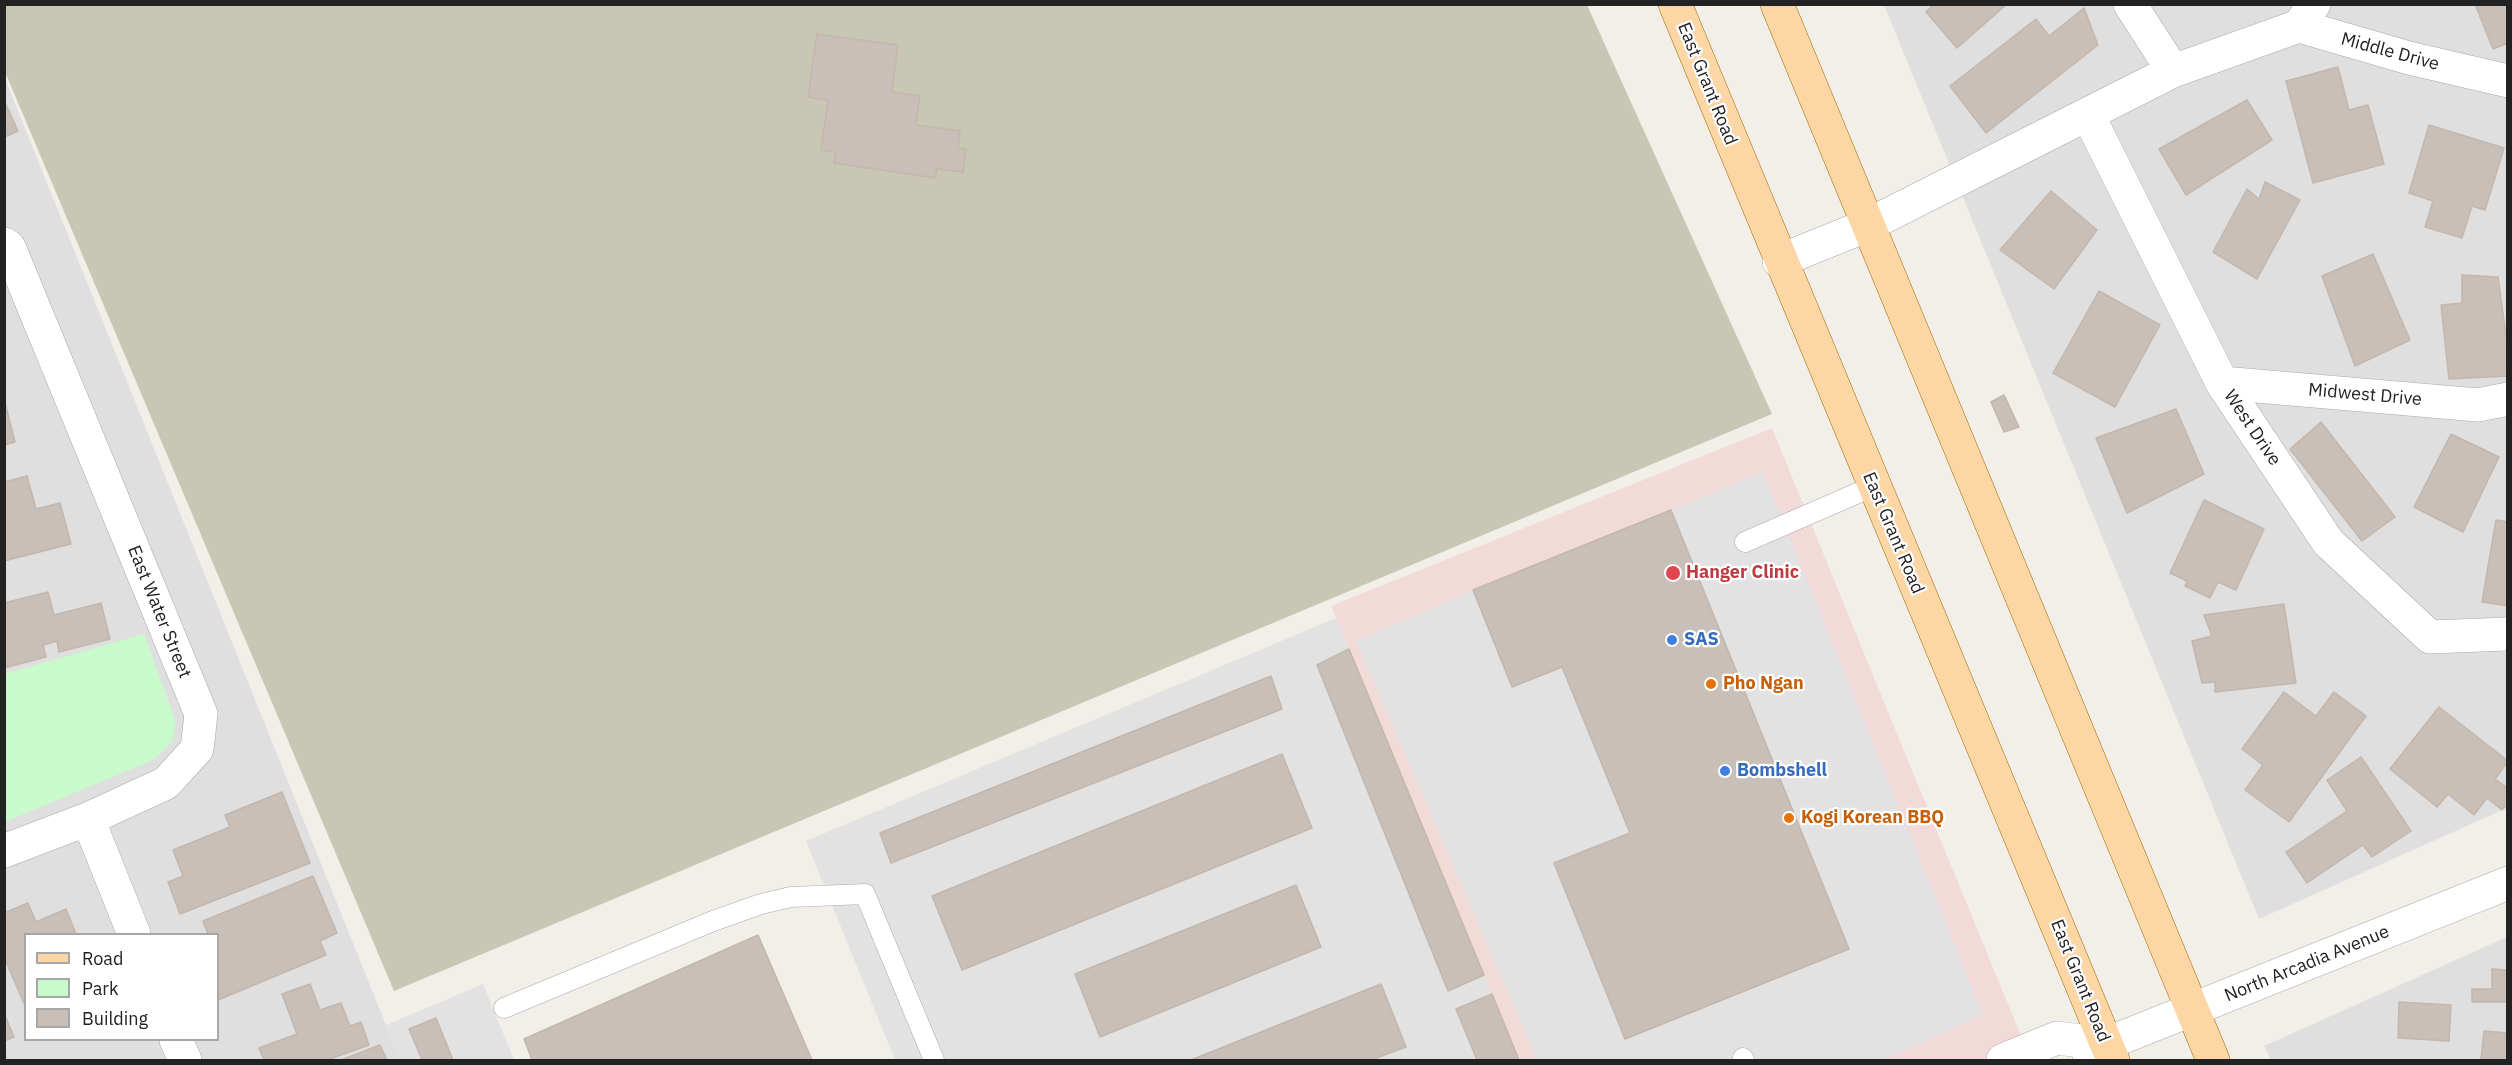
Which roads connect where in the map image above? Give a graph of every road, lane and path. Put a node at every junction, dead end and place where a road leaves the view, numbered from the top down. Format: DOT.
graph roads {
  1 [pos="1674,4"];
  2 [pos="1777,4"];
  3 [pos="2130,4"];
  4 [pos="2306,15"];
  5 [pos="2173,71"];
  6 [pos="2508,81"];
  7 [pos="2088,115"];
  8 [pos="1868,225"];
  9 [pos="4,244"];
  10 [pos="1779,261"];
  11 [pos="2222,383"];
  12 [pos="2508,399"];
  13 [pos="1874,486"];
  14 [pos="1745,542"];
  15 [pos="2508,634"];
  16 [pos="88,819"];
  17 [pos="4,851"];
  18 [pos="2508,883"];
  19 [pos="134,933"];
  20 [pos="504,1008"];
  21 [pos="2193,1010"];
  22 [pos="176,1041"];
  23 [pos="2103,1055"];
  24 [pos="184,1060"];
  25 [pos="934,1060"];
  26 [pos="2003,1060"];
  27 [pos="2213,1060"];
  1 -- 10 [label="main road, East Grant Road"];
  2 -- 8 [label="main road"];
  3 -- 5 [label="street"];
  4 -- 5 [label="street"];
  4 -- 6 [label="street, Middle Drive"];
  5 -- 7 [label="street"];
  7 -- 8 [label="street"];
  7 -- 11 [label="street, West Drive"];
  8 -- 10 [label="street"];
  8 -- 21 [label="main road"];
  9 -- 16 [label="street, East Water Street"];
  10 -- 13 [label="main road, East Grant Road"];
  11 -- 12 [label="street, Midwest Drive"];
  11 -- 15 [label="street, West Drive"];
  13 -- 14 [label="lane"];
  13 -- 23 [label="main road, East Grant Road"];
  16 -- 17 [label="street, East Water Street"];
  16 -- 19 [label="street"];
  18 -- 21 [label="street, North Arcadia Avenue"];
  20 -- 25 [label="lane"];
  21 -- 23 [label="street, North Arcadia Avenue"];
  21 -- 27 [label="main road"];
  22 -- 24 [label="street"];
  23 -- 26 [label="street, North Arcadia Avenue"];
}
